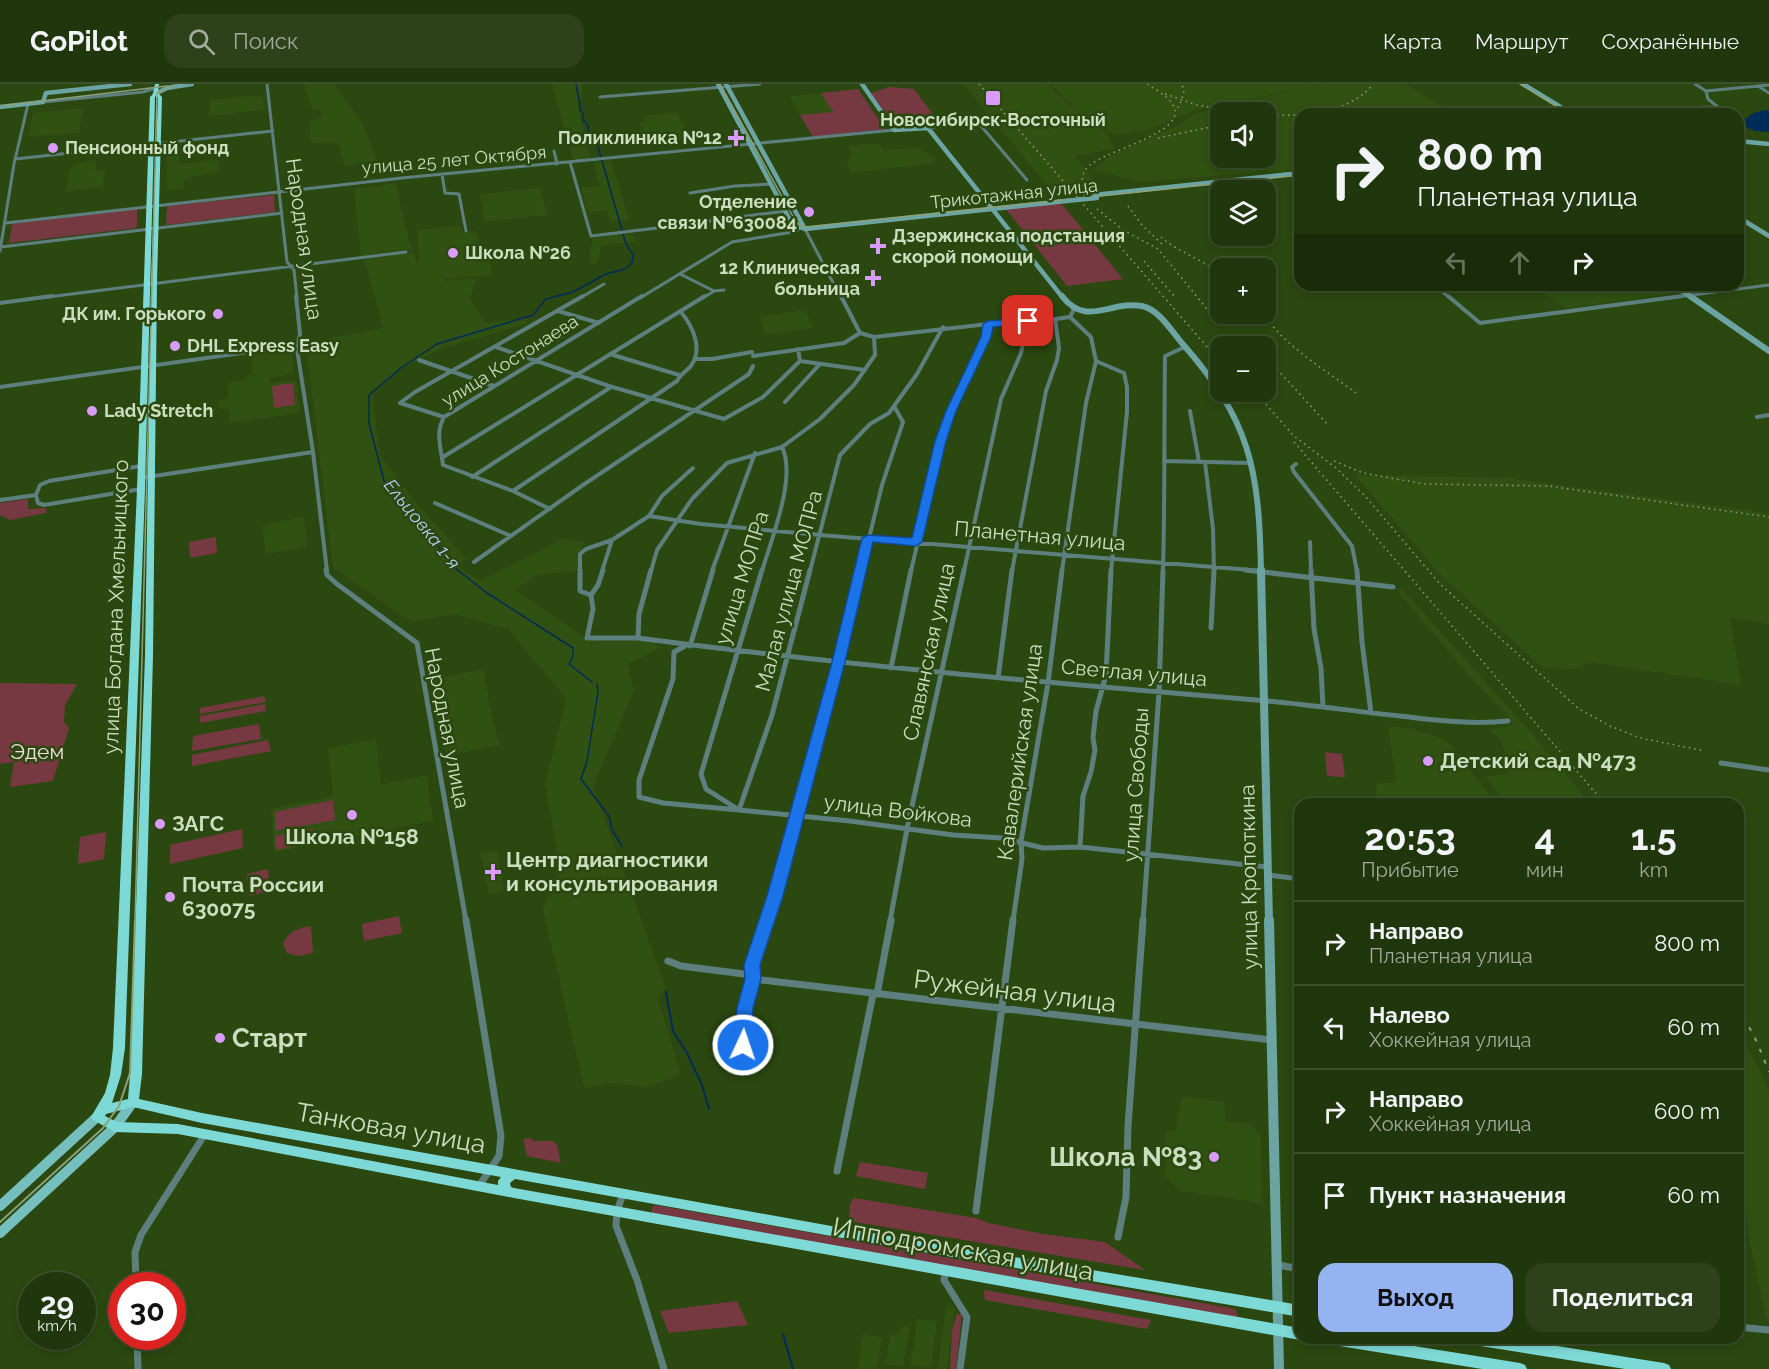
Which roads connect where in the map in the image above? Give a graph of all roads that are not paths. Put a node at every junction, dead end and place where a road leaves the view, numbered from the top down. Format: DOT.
graph roads {
  1 [pos="130,84"];
  2 [pos="192,84"];
  3 [pos="267,84"];
  4 [pos="760,84"];
  5 [pos="862,84"];
  6 [pos="1516,84"];
  7 [pos="1523,84"];
  8 [pos="1695,84"];
  9 [pos="1755,85"];
  10 [pos="1769,85"];
  11 [pos="171,86"];
  12 [pos="719,86"];
  13 [pos="727,86"];
  14 [pos="155,91"];
  15 [pos="1706,91"];
  16 [pos="134,93"];
  17 [pos="1769,93"];
  18 [pos="600,98"];
  19 [pos="43,102"];
  20 [pos="28,104"];
  21 [pos="0,107"];
  22 [pos="1554,108"];
  23 [pos="1562,108"];
  24 [pos="1716,108"];
  25 [pos="976,120"];
  26 [pos="928,128"];
  27 [pos="894,130"];
  28 [pos="273,131"];
  29 [pos="1744,142"];
  30 [pos="160,144"];
  31 [pos="751,144"];
  32 [pos="758,144"];
  33 [pos="1769,144"];
  34 [pos="151,145"];
  35 [pos="997,145"];
  36 [pos="554,151"];
  37 [pos="15,159"];
  38 [pos="570,162"];
  39 [pos="557,164"];
  40 [pos="442,174"];
  41 [pos="1294,176"];
  42 [pos="1027,180"];
  43 [pos="771,184"];
  44 [pos="280,192"];
  45 [pos="690,193"];
  46 [pos="157,206"];
  47 [pos="148,207"];
  48 [pos="993,208"];
  49 [pos="786,212"];
  50 [pos="282,213"];
  51 [pos="6,223"];
  52 [pos="1744,223"];
  53 [pos="802,225"];
  54 [pos="152,228"];
  55 [pos="466,231"];
  56 [pos="1769,238"];
  57 [pos="732,242"];
  58 [pos="1,247"];
  59 [pos="0,251"];
  60 [pos="406,252"];
  61 [pos="291,266"];
  62 [pos="680,274"];
  63 [pos="150,284"];
  64 [pos="604,284"];
  65 [pos="1769,285"];
  66 [pos="1744,288"];
  67 [pos="724,290"];
  68 [pos="714,291"];
  69 [pos="1441,291"];
  70 [pos="1681,291"];
  71 [pos="1725,291"];
  72 [pos="1688,296"];
  73 [pos="0,303"];
  74 [pos="1074,309"];
  75 [pos="558,311"];
  76 [pos="680,311"];
  77 [pos="1070,317"];
  78 [pos="1056,320"];
  79 [pos="1028,321"];
  80 [pos="598,323"];
  81 [pos="1480,323"];
  82 [pos="988,324"];
  83 [pos="943,327"];
  84 [pos="860,333"];
  85 [pos="874,338"];
  86 [pos="298,345"];
  87 [pos="496,347"];
  88 [pos="1185,347"];
  89 [pos="798,349"];
  90 [pos="1769,351"];
  91 [pos="610,354"];
  92 [pos="752,354"];
  93 [pos="695,359"];
  94 [pos="419,360"];
  95 [pos="535,361"];
  96 [pos="800,361"];
  97 [pos="1096,361"];
  98 [pos="820,364"];
  99 [pos="154,366"];
  100 [pos="753,366"];
  101 [pos="144,367"];
  102 [pos="865,370"];
  103 [pos="451,371"];
  104 [pos="576,375"];
  105 [pos="679,375"];
  106 [pos="494,386"];
  107 [pos="0,387"];
  108 [pos="611,387"];
  109 [pos="650,399"];
  110 [pos="785,402"];
  111 [pos="894,406"];
  112 [pos="697,410"];
  113 [pos="1190,411"];
  114 [pos="889,413"];
  115 [pos="899,414"];
  116 [pos="1769,415"];
  117 [pos="444,417"];
  118 [pos="1757,417"];
  119 [pos="782,447"];
  120 [pos="313,452"];
  121 [pos="755,453"];
  122 [pos="443,457"];
  123 [pos="1164,461"];
  124 [pos="1202,462"];
  125 [pos="1251,463"];
  126 [pos="1296,464"];
  127 [pos="141,466"];
  128 [pos="693,468"];
  129 [pos="152,477"];
  130 [pos="472,477"];
  131 [pos="141,484"];
  132 [pos="513,491"];
  133 [pos="36,495"];
  134 [pos="0,500"];
  135 [pos="435,503"];
  136 [pos="550,509"];
  137 [pos="648,516"];
  138 [pos="678,519"];
  139 [pos="727,526"];
  140 [pos="774,531"];
  141 [pos="820,535"];
  142 [pos="511,536"];
  143 [pos="868,538"];
  144 [pos="612,540"];
  145 [pos="916,542"];
  146 [pos="1310,542"];
  147 [pos="969,546"];
  148 [pos="1015,551"];
  149 [pos="1065,554"];
  150 [pos="1112,558"];
  151 [pos="474,562"];
  152 [pos="1164,562"];
  153 [pos="1214,567"];
  154 [pos="1261,571"];
  155 [pos="1311,577"];
  156 [pos="1358,582"];
  157 [pos="1393,587"];
  158 [pos="591,595"];
  159 [pos="1211,628"];
  160 [pos="638,638"];
  161 [pos="688,646"];
  162 [pos="737,651"];
  163 [pos="789,656"];
  164 [pos="838,662"];
  165 [pos="891,668"];
  166 [pos="941,673"];
  167 [pos="998,678"];
  168 [pos="1048,683"];
  169 [pos="1105,687"];
  170 [pos="1159,692"];
  171 [pos="1264,701"];
  172 [pos="1323,708"];
  173 [pos="1371,713"];
  174 [pos="1508,722"];
  175 [pos="1721,763"];
  176 [pos="1769,770"];
  177 [pos="740,807"];
  178 [pos="796,816"];
  179 [pos="907,829"];
  180 [pos="1021,841"];
  181 [pos="1080,847"];
  182 [pos="1147,854"];
  183 [pos="1268,871"];
  184 [pos="1294,878"];
  185 [pos="668,961"];
  186 [pos="752,977"];
  187 [pos="875,994"];
  188 [pos="1003,1010"];
  189 [pos="1136,1025"];
  190 [pos="1272,1040"];
  191 [pos="742,1063"];
  192 [pos="133,1102"];
  193 [pos="100,1114"];
  194 [pos="115,1127"];
  195 [pos="205,1134"];
  196 [pos="473,1166"];
  197 [pos="490,1169"];
  198 [pos="837,1171"];
  199 [pos="514,1173"];
  200 [pos="464,1184"];
  201 [pos="479,1186"];
  202 [pos="505,1191"];
  203 [pos="623,1194"];
  204 [pos="650,1199"];
  205 [pos="0,1206"];
  206 [pos="617,1211"];
  207 [pos="976,1211"];
  208 [pos="645,1216"];
  209 [pos="0,1233"];
  210 [pos="1118,1237"];
  211 [pos="1278,1265"];
  212 [pos="1294,1268"];
  213 [pos="946,1269"];
  214 [pos="136,1272"];
  215 [pos="1278,1308"];
  216 [pos="1294,1310"];
  217 [pos="1744,1328"];
  218 [pos="1279,1330"];
  219 [pos="1769,1330"];
  220 [pos="1294,1333"];
  221 [pos="1364,1344"];
  222 [pos="1506,1344"];
  223 [pos="137,1350"];
  224 [pos="138,1369"];
  225 [pos="664,1369"];
  226 [pos="960,1369"];
  227 [pos="1279,1369"];
  228 [pos="1520,1369"];
  229 [pos="1664,1369"];
  1 -- 19 [label="main road"];
  2 -- 11 [label="main road"];
  3 -- 28 [label="street, Народная улица"];
  4 -- 13 [label="street"];
  5 -- 27 [label="main road"];
  6 -- 22 [label="main road"];
  7 -- 23 [label="main road"];
  8 -- 15 [label="street"];
  9 -- 10 [label="street"];
  9 -- 15 [label="street"];
  9 -- 17 [label="street"];
  11 -- 14 [label="main road"];
  12 -- 13 [label="street"];
  12 -- 18 [label="street"];
  12 -- 31 [label="main road"];
  13 -- 32 [label="main road"];
  14 -- 16 [label="street"];
  14 -- 16 [label="street"];
  14 -- 30 [label="highway, улица Богдана Хмельницкого"];
  14 -- 34 [label="highway, улица Богдана Хмельницкого"];
  15 -- 24 [label="street"];
  16 -- 19 [label="street"];
  19 -- 20 [label="main road"];
  20 -- 21 [label="main road"];
  20 -- 37 [label="street"];
  25 -- 26 [label="street, улица 25 лет Октября"];
  25 -- 35 [label="street"];
  26 -- 27 [label="main road, улица 25 лет Октября"];
  26 -- 48 [label="main road"];
  27 -- 32 [label="street, улица 25 лет Октября"];
  28 -- 30 [label="street"];
  28 -- 44 [label="street, Народная улица"];
  29 -- 33 [label="main road"];
  30 -- 34 [label="street"];
  30 -- 46 [label="highway, улица Богдана Хмельницкого"];
  31 -- 32 [label="street, улица 25 лет Октября"];
  31 -- 38 [label="street, улица 25 лет Октября"];
  31 -- 43 [label="main road"];
  32 -- 53 [label="main road"];
  34 -- 37 [label="street"];
  34 -- 47 [label="highway, улица Богдана Хмельницкого"];
  35 -- 42 [label="street"];
  36 -- 39 [label="street"];
  37 -- 51 [label="street"];
  38 -- 39 [label="street, улица 25 лет Октября"];
  38 -- 49 [label="street"];
  39 -- 40 [label="street, улица 25 лет Октября"];
  40 -- 44 [label="street, улица 25 лет Октября"];
  40 -- 55 [label="street"];
  41 -- 48 [label="main road, Трикотажная улица, bridge"];
  43 -- 45 [label="street"];
  43 -- 49 [label="main road"];
  44 -- 46 [label="street, улица 25 лет Октября"];
  44 -- 50 [label="street, Народная улица"];
  46 -- 47 [label="street, улица 25 лет Октября"];
  46 -- 54 [label="highway, улица Богдана Хмельницкого"];
  47 -- 51 [label="street, улица 25 лет Октября"];
  47 -- 54 [label="highway, улица Богдана Хмельницкого"];
  48 -- 53 [label="main road, Трикотажная улица"];
  48 -- 74 [label="main road"];
  49 -- 53 [label="main road"];
  50 -- 54 [label="street"];
  50 -- 61 [label="street, Народная улица"];
  51 -- 58 [label="street"];
  52 -- 56 [label="main road"];
  53 -- 57 [label="street, Трикотажная улица"];
  53 -- 84 [label="street"];
  54 -- 58 [label="street"];
  54 -- 63 [label="highway, улица Богдана Хмельницкого"];
  57 -- 62 [label="street, улица Костонаева"];
  58 -- 59 [label="street"];
  60 -- 61 [label="street"];
  61 -- 63 [label="street"];
  61 -- 86 [label="street, Народная улица"];
  62 -- 68 [label="street"];
  62 -- 80 [label="street, улица Костонаева"];
  63 -- 73 [label="street"];
  63 -- 99 [label="highway, улица Богдана Хмельницкого"];
  63 -- 101 [label="highway, улица Богдана Хмельницкого"];
  64 -- 75 [label="street"];
  65 -- 66 [label="street"];
  67 -- 68 [label="street"];
  68 -- 76 [label="street"];
  69 -- 81 [label="street"];
  70 -- 72 [label="main road"];
  71 -- 72 [label="street"];
  72 -- 81 [label="street"];
  72 -- 90 [label="main road"];
  74 -- 77 [label="street"];
  74 -- 88 [label="main road, улица Кропоткина"];
  75 -- 80 [label="street"];
  75 -- 87 [label="street"];
  76 -- 91 [label="street"];
  76 -- 93 [label="street"];
  77 -- 78 [label="street"];
  77 -- 97 [label="street"];
  78 -- 79 [label="street"];
  78 -- 148 [label="street"];
  79 -- 82 [label="street"];
  79 -- 147 [label="street, Славянская улица"];
  80 -- 95 [label="street, улица Костонаева"];
  82 -- 83 [label="street"];
  82 -- 145 [label="street"];
  83 -- 85 [label="street"];
  83 -- 111 [label="street, Малая улица МОПРа"];
  84 -- 85 [label="street"];
  84 -- 89 [label="street"];
  85 -- 102 [label="street"];
  86 -- 99 [label="street"];
  86 -- 120 [label="street, Народная улица"];
  87 -- 95 [label="street"];
  87 -- 103 [label="street"];
  88 -- 123 [label="street, улица Свободы"];
  88 -- 125 [label="main road, улица Кропоткина"];
  89 -- 92 [label="street"];
  89 -- 96 [label="street"];
  91 -- 104 [label="street"];
  91 -- 105 [label="street"];
  92 -- 93 [label="street"];
  93 -- 105 [label="street"];
  94 -- 103 [label="street"];
  95 -- 104 [label="street"];
  95 -- 106 [label="street, улица Костонаева"];
  96 -- 98 [label="street"];
  96 -- 112 [label="street"];
  97 -- 149 [label="street, Кавалерийская улица"];
  97 -- 150 [label="street"];
  98 -- 102 [label="street"];
  98 -- 110 [label="street"];
  99 -- 101 [label="street"];
  99 -- 129 [label="highway, улица Богдана Хмельницкого"];
  100 -- 112 [label="street"];
  101 -- 107 [label="street"];
  101 -- 127 [label="highway, улица Богдана Хмельницкого"];
  102 -- 119 [label="street"];
  103 -- 106 [label="street"];
  103 -- 117 [label="street"];
  104 -- 108 [label="street"];
  104 -- 122 [label="street"];
  105 -- 109 [label="street"];
  106 -- 117 [label="street, улица Костонаева"];
  108 -- 109 [label="street"];
  108 -- 130 [label="street"];
  109 -- 112 [label="street"];
  109 -- 132 [label="street"];
  111 -- 114 [label="street, Малая улица МОПРа"];
  111 -- 115 [label="street"];
  112 -- 136 [label="street"];
  113 -- 124 [label="street"];
  114 -- 115 [label="street"];
  114 -- 141 [label="street, Малая улица МОПРа"];
  115 -- 143 [label="street"];
  116 -- 118 [label="street"];
  117 -- 122 [label="street, улица Костонаева"];
  119 -- 121 [label="street"];
  119 -- 140 [label="street, улица МОПРа"];
  120 -- 129 [label="street"];
  120 -- 197 [label="street, Народная улица"];
  121 -- 138 [label="street"];
  121 -- 139 [label="street"];
  122 -- 130 [label="street"];
  123 -- 124 [label="street"];
  123 -- 152 [label="street, улица Свободы"];
  124 -- 125 [label="street"];
  124 -- 153 [label="street"];
  125 -- 154 [label="main road, улица Кропоткина"];
  126 -- 156 [label="street"];
  127 -- 131 [label="highway, улица Богдана Хмельницкого"];
  127 -- 133 [label="street"];
  128 -- 137 [label="street"];
  129 -- 131 [label="street"];
  129 -- 192 [label="highway, улица Богдана Хмельницкого"];
  130 -- 132 [label="street"];
  131 -- 133 [label="street"];
  131 -- 193 [label="highway, улица Богдана Хмельницкого"];
  132 -- 136 [label="street"];
  133 -- 134 [label="street"];
  135 -- 142 [label="street"];
  136 -- 142 [label="street"];
  137 -- 138 [label="street, Планетная улица"];
  137 -- 144 [label="street"];
  138 -- 139 [label="street, Планетная улица"];
  138 -- 160 [label="street"];
  139 -- 140 [label="street, Планетная улица"];
  139 -- 161 [label="street"];
  140 -- 141 [label="street, Планетная улица"];
  140 -- 162 [label="street, улица МОПРа"];
  141 -- 143 [label="street, Планетная улица"];
  141 -- 163 [label="street, Малая улица МОПРа"];
  142 -- 151 [label="street"];
  143 -- 145 [label="street, Планетная улица"];
  143 -- 164 [label="street"];
  144 -- 158 [label="street"];
  144 -- 158 [label="street"];
  145 -- 147 [label="street, Планетная улица"];
  145 -- 165 [label="street"];
  146 -- 155 [label="street"];
  147 -- 148 [label="street, Планетная улица"];
  147 -- 166 [label="street, Славянская улица"];
  148 -- 149 [label="street, Планетная улица"];
  148 -- 167 [label="street"];
  149 -- 150 [label="street, Планетная улица"];
  149 -- 168 [label="street, Кавалерийская улица"];
  150 -- 152 [label="street, Планетная улица"];
  150 -- 169 [label="street"];
  152 -- 153 [label="street, Планетная улица"];
  152 -- 170 [label="street, улица Свободы"];
  153 -- 154 [label="street, Планетная улица"];
  153 -- 159 [label="street"];
  154 -- 155 [label="street, Планетная улица"];
  154 -- 171 [label="main road, улица Кропоткина"];
  155 -- 156 [label="street, Планетная улица"];
  155 -- 172 [label="street"];
  156 -- 157 [label="street, Планетная улица"];
  156 -- 173 [label="street"];
  158 -- 160 [label="street, Светлая улица"];
  160 -- 161 [label="street, Светлая улица"];
  161 -- 162 [label="street, Светлая улица"];
  161 -- 177 [label="street, улица Войкова"];
  162 -- 163 [label="street, Светлая улица"];
  162 -- 177 [label="street, улица МОПРа"];
  163 -- 164 [label="street, Светлая улица"];
  163 -- 177 [label="street, Малая улица МОПРа"];
  164 -- 165 [label="street, Светлая улица"];
  164 -- 178 [label="street"];
  165 -- 166 [label="street, Светлая улица"];
  166 -- 167 [label="street, Светлая улица"];
  166 -- 179 [label="street, Славянская улица"];
  167 -- 168 [label="street, Светлая улица"];
  168 -- 169 [label="street, Светлая улица"];
  168 -- 180 [label="street, Кавалерийская улица"];
  169 -- 170 [label="street, Светлая улица"];
  169 -- 181 [label="street"];
  170 -- 171 [label="street, Светлая улица"];
  170 -- 182 [label="street, улица Свободы"];
  171 -- 172 [label="street, Светлая улица"];
  171 -- 183 [label="main road, улица Кропоткина"];
  172 -- 173 [label="street, Светлая улица"];
  173 -- 174 [label="street, Светлая улица"];
  175 -- 176 [label="street"];
  177 -- 178 [label="street, улица Войкова"];
  178 -- 179 [label="street, улица Войкова"];
  178 -- 186 [label="street"];
  179 -- 180 [label="street, улица Войкова"];
  179 -- 187 [label="street, Славянская улица"];
  180 -- 181 [label="street, улица Войкова"];
  180 -- 188 [label="street, Кавалерийская улица"];
  181 -- 182 [label="street, улица Войкова"];
  182 -- 183 [label="street, улица Войкова"];
  182 -- 189 [label="street, улица Свободы"];
  183 -- 184 [label="street, улица Войкова"];
  183 -- 190 [label="main road, улица Кропоткина"];
  185 -- 186 [label="street, Ружейная улица"];
  186 -- 187 [label="street, Ружейная улица"];
  186 -- 191 [label="street"];
  187 -- 188 [label="street, Ружейная улица"];
  187 -- 198 [label="street, Славянская улица"];
  188 -- 189 [label="street, Ружейная улица"];
  188 -- 207 [label="street, Кавалерийская улица"];
  189 -- 190 [label="street, Ружейная улица"];
  189 -- 210 [label="street, улица Свободы"];
  190 -- 211 [label="main road, улица Кропоткина"];
  192 -- 193 [label="highway"];
  192 -- 194 [label="main road"];
  192 -- 196 [label="highway, Танковая улица"];
  193 -- 194 [label="highway"];
  193 -- 205 [label="main road"];
  194 -- 195 [label="highway, Танковая улица"];
  194 -- 209 [label="main road"];
  195 -- 200 [label="highway, Танковая улица"];
  195 -- 214 [label="street"];
  196 -- 197 [label="highway, Танковая улица"];
  196 -- 200 [label="highway"];
  197 -- 199 [label="highway, Танковая улица"];
  197 -- 201 [label="street"];
  199 -- 202 [label="highway"];
  199 -- 203 [label="highway, Танковая улица"];
  200 -- 201 [label="highway, Танковая улица"];
  201 -- 202 [label="highway, Танковая улица"];
  202 -- 206 [label="highway, Танковая улица"];
  203 -- 204 [label="highway, Ипподромская улица"];
  203 -- 206 [label="street"];
  204 -- 208 [label="highway"];
  204 -- 215 [label="highway, Ипподромская улица"];
  206 -- 208 [label="highway, Ипподромская улица"];
  206 -- 225 [label="street"];
  208 -- 213 [label="highway, Ипподромская улица"];
  211 -- 212 [label="street"];
  211 -- 215 [label="main road, улица Кропоткина"];
  213 -- 218 [label="highway, Ипподромская улица"];
  213 -- 226 [label="street"];
  215 -- 216 [label="highway, Ипподромская улица"];
  215 -- 218 [label="main road, улица Кропоткина"];
  217 -- 219 [label="street"];
  218 -- 220 [label="highway, Ипподромская улица"];
  218 -- 227 [label="main road, улица Кропоткина"];
  221 -- 228 [label="highway"];
  222 -- 229 [label="highway"];
  223 -- 224 [label="street"];
}
